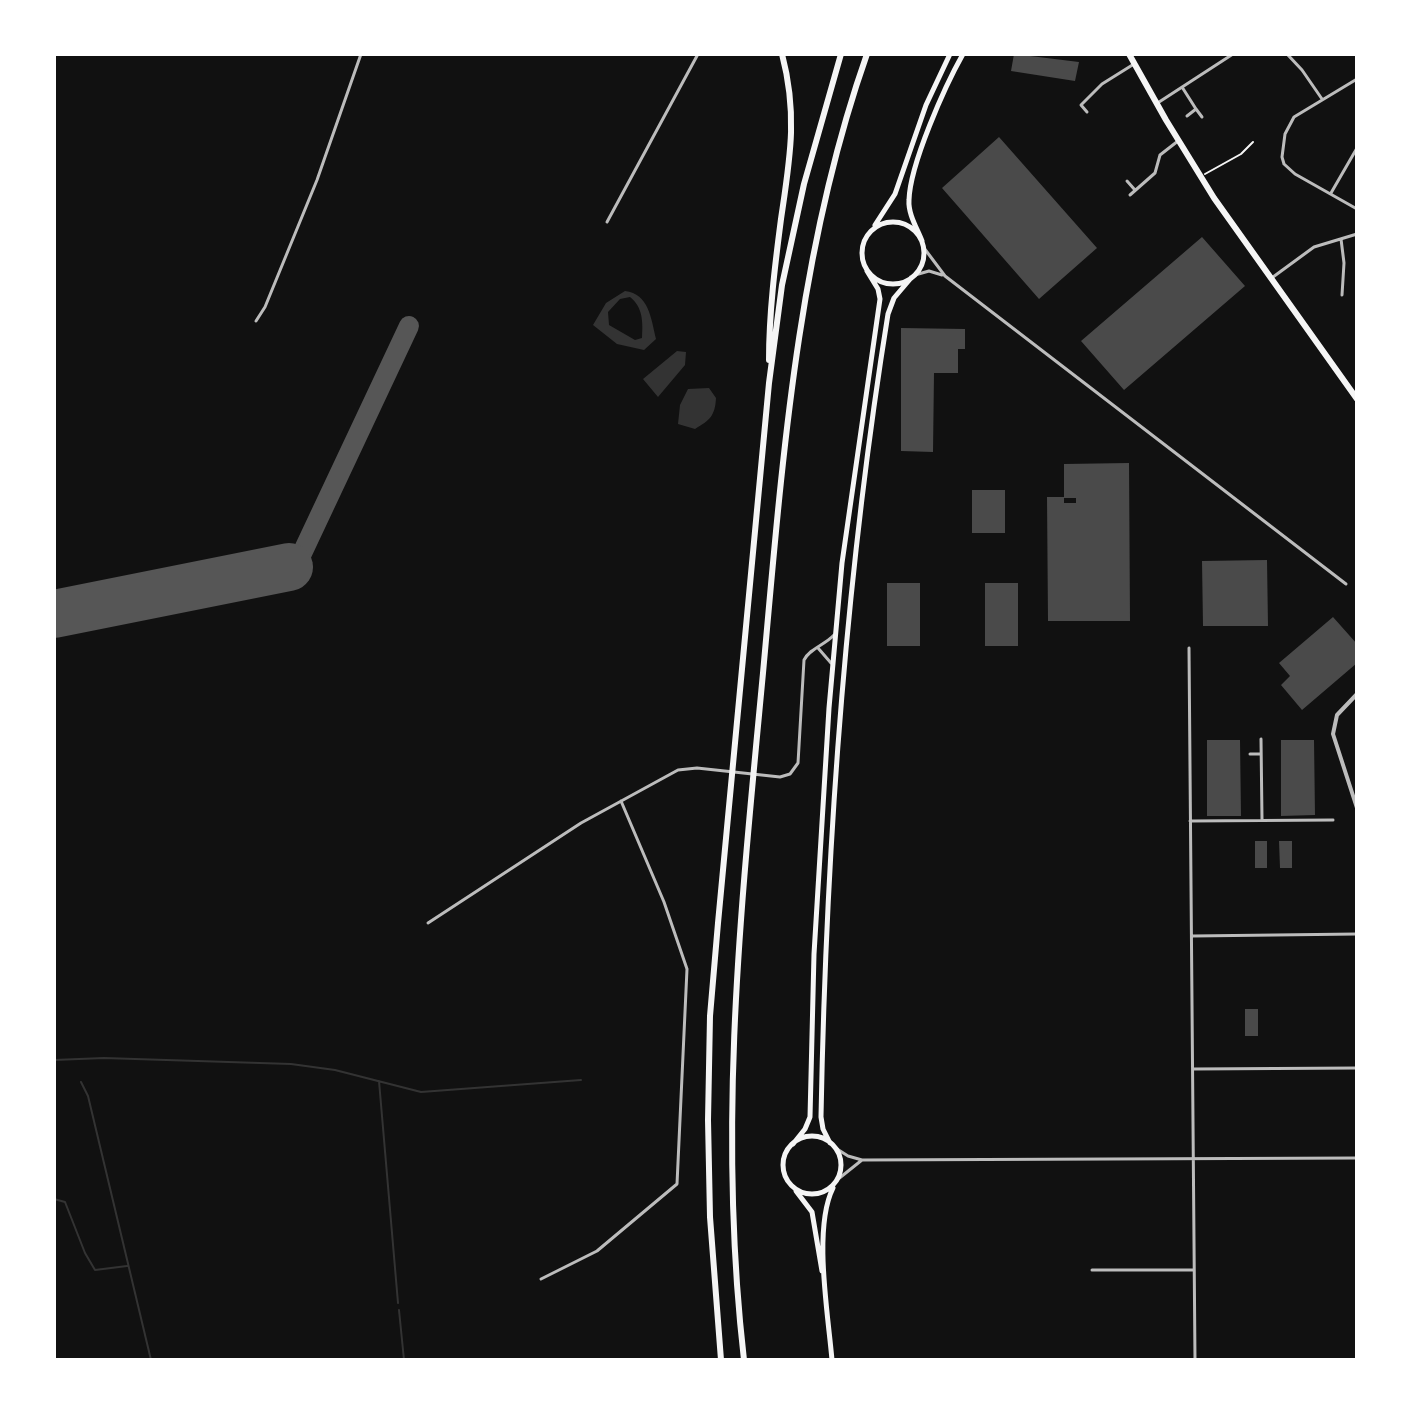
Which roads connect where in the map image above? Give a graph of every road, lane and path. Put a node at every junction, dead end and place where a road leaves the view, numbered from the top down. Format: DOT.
graph roads {
  1 [pos="361,54"];
  2 [pos="698,54"];
  3 [pos="782,54"];
  4 [pos="841,54"];
  5 [pos="867,54"];
  6 [pos="950,54"];
  7 [pos="963,54"];
  8 [pos="1129,54"];
  9 [pos="1233,54"];
  10 [pos="1287,54"];
  11 [pos="1134,64"];
  12 [pos="1357,79"];
  13 [pos="1182,87"];
  14 [pos="1322,99"];
  15 [pos="1156,104"];
  16 [pos="1196,109"];
  17 [pos="1087,112"];
  18 [pos="1187,116"];
  19 [pos="1202,117"];
  20 [pos="1178,141"];
  21 [pos="1253,142"];
  22 [pos="1357,148"];
  23 [pos="1201,177"];
  24 [pos="1127,181"];
  25 [pos="1136,191"];
  26 [pos="1331,193"];
  27 [pos="1130,195"];
  28 [pos="1357,209"];
  29 [pos="607,222"];
  30 [pos="872,229"];
  31 [pos="1357,234"];
  32 [pos="1341,238"];
  33 [pos="923,244"];
  34 [pos="867,271"];
  35 [pos="945,276"];
  36 [pos="913,277"];
  37 [pos="1271,279"];
  38 [pos="1342,295"];
  39 [pos="256,321"];
  40 [pos="769,383"];
  41 [pos="1357,399"];
  42 [pos="1346,584"];
  43 [pos="836,633"];
  44 [pos="818,648"];
  45 [pos="1189,648"];
  46 [pos="833,666"];
  47 [pos="1357,694"];
  48 [pos="1261,739"];
  49 [pos="1250,754"];
  50 [pos="1261,754"];
  51 [pos="621,800"];
  52 [pos="1357,808"];
  53 [pos="1333,820"];
  54 [pos="1190,821"];
  55 [pos="1262,821"];
  56 [pos="428,923"];
  57 [pos="1357,934"];
  58 [pos="1191,936"];
  59 [pos="1357,1068"];
  60 [pos="1192,1069"];
  61 [pos="793,1144"];
  62 [pos="832,1145"];
  63 [pos="1357,1158"];
  64 [pos="1193,1159"];
  65 [pos="862,1160"];
  66 [pos="836,1181"];
  67 [pos="794,1188"];
  68 [pos="1092,1270"];
  69 [pos="1193,1270"];
  70 [pos="823,1276"];
  71 [pos="541,1279"];
  72 [pos="721,1360"];
  73 [pos="744,1360"];
  74 [pos="832,1360"];
  75 [pos="1195,1360"];
  1 -- 39 [label="street"];
  2 -- 29 [label="street"];
  3 -- 40 [label="main road"];
  4 -- 40 [label="main road"];
  5 -- 73 [label="main road"];
  6 -- 30 [label="main road"];
  7 -- 33 [label="main road"];
  8 -- 11 [label="main road"];
  9 -- 13 [label="street"];
  10 -- 14 [label="street"];
  11 -- 15 [label="main road"];
  11 -- 17 [label="street"];
  12 -- 14 [label="street"];
  13 -- 15 [label="street"];
  13 -- 16 [label="street"];
  14 -- 26 [label="street"];
  15 -- 20 [label="main road"];
  16 -- 18 [label="street"];
  16 -- 19 [label="street"];
  20 -- 23 [label="main road"];
  20 -- 25 [label="street"];
  21 -- 23 [label="path"];
  22 -- 26 [label="street"];
  23 -- 37 [label="main road"];
  24 -- 25 [label="street"];
  25 -- 27 [label="street"];
  26 -- 28 [label="street"];
  30 -- 33 [label="main road"];
  30 -- 34 [label="main road"];
  31 -- 32 [label="street"];
  32 -- 37 [label="street"];
  32 -- 38 [label="street"];
  33 -- 35 [label="street"];
  33 -- 36 [label="main road"];
  34 -- 36 [label="main road"];
  34 -- 43 [label="main road"];
  35 -- 36 [label="street"];
  35 -- 42 [label="street"];
  36 -- 62 [label="main road"];
  37 -- 41 [label="main road"];
  40 -- 72 [label="main road"];
  43 -- 44 [label="street"];
  43 -- 46 [label="main road"];
  44 -- 46 [label="street"];
  44 -- 51 [label="street"];
  45 -- 54 [label="street"];
  46 -- 61 [label="main road"];
  47 -- 52 [label="street"];
  48 -- 50 [label="street"];
  49 -- 50 [label="street"];
  50 -- 55 [label="street"];
  51 -- 56 [label="street"];
  51 -- 71 [label="street"];
  53 -- 55 [label="street"];
  54 -- 55 [label="street"];
  54 -- 58 [label="street"];
  57 -- 58 [label="street"];
  58 -- 60 [label="street"];
  59 -- 60 [label="street"];
  60 -- 64 [label="street"];
  61 -- 62 [label="main road"];
  61 -- 67 [label="main road"];
  62 -- 65 [label="street"];
  62 -- 66 [label="main road"];
  63 -- 64 [label="street"];
  64 -- 65 [label="street"];
  64 -- 69 [label="street"];
  65 -- 66 [label="street"];
  66 -- 67 [label="main road"];
  66 -- 70 [label="main road"];
  67 -- 70 [label="main road"];
  68 -- 69 [label="street"];
  69 -- 75 [label="street"];
  70 -- 74 [label="main road"];
}
